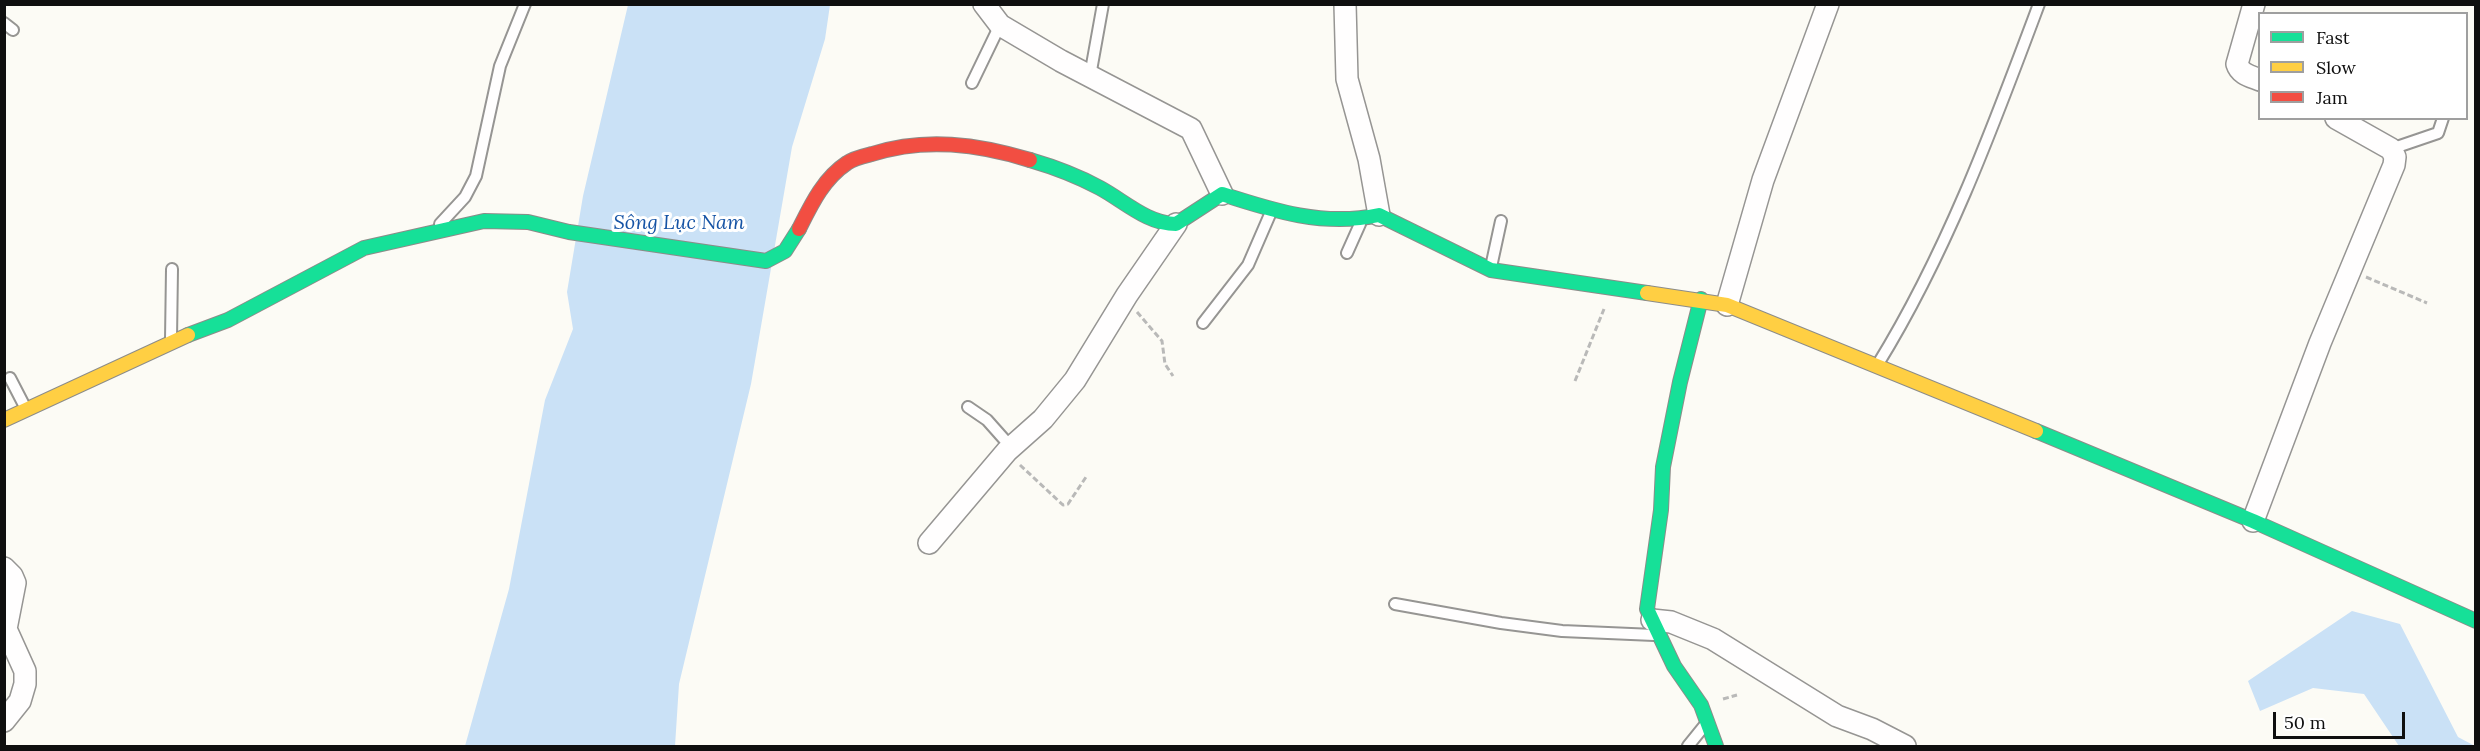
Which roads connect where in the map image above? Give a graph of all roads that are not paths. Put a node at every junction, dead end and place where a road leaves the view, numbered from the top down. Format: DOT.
graph roads {
  1 [pos="525,4"];
  2 [pos="984,4"];
  3 [pos="1103,4"];
  4 [pos="1345,4"];
  5 [pos="1828,4"];
  6 [pos="2039,4"];
  7 [pos="2254,4"];
  8 [pos="1000,25"];
  9 [pos="1090,76"];
  10 [pos="2258,80"];
  11 [pos="972,83"];
  12 [pos="2340,120"];
  13 [pos="2442,120"];
  14 [pos="2391,149"];
  15 [pos="1222,194"];
  16 [pos="1272,209"];
  17 [pos="1370,218"];
  18 [pos="1501,221"];
  19 [pos="1176,224"];
  20 [pos="433,234"];
  21 [pos="1347,253"];
  22 [pos="172,269"];
  23 [pos="1491,270"];
  24 [pos="1701,299"];
  25 [pos="1727,305"];
  26 [pos="1203,323"];
  27 [pos="171,342"];
  28 [pos="1878,364"];
  29 [pos="10,378"];
  30 [pos="968,407"];
  31 [pos="27,410"];
  32 [pos="4,420"];
  33 [pos="1009,449"];
  34 [pos="2253,521"];
  35 [pos="929,543"];
  36 [pos="4,568"];
  37 [pos="1395,604"];
  38 [pos="2475,621"];
  39 [pos="1655,628"];
  40 [pos="4,721"];
  41 [pos="1707,722"];
  42 [pos="1688,747"];
  43 [pos="1716,747"];
  44 [pos="1905,747"];
  1 -- 20 [label="lane"];
  2 -- 8 [label="street"];
  3 -- 9 [label="lane"];
  4 -- 17 [label="street"];
  5 -- 25 [label="street"];
  6 -- 28 [label="lane"];
  7 -- 10 [label="street"];
  8 -- 9 [label="street"];
  8 -- 11 [label="lane"];
  9 -- 15 [label="street"];
  12 -- 14 [label="street"];
  13 -- 14 [label="lane"];
  14 -- 34 [label="street"];
  15 -- 16 [label="street"];
  15 -- 19 [label="street"];
  16 -- 17 [label="street"];
  16 -- 26 [label="lane"];
  17 -- 21 [label="lane"];
  17 -- 23 [label="street"];
  18 -- 23 [label="lane"];
  19 -- 20 [label="street"];
  19 -- 33 [label="street"];
  20 -- 27 [label="street"];
  22 -- 27 [label="lane"];
  23 -- 24 [label="street"];
  24 -- 25 [label="street"];
  24 -- 39 [label="street"];
  25 -- 28 [label="street"];
  27 -- 31 [label="street"];
  28 -- 34 [label="street"];
  29 -- 31 [label="lane"];
  30 -- 33 [label="lane"];
  31 -- 32 [label="street"];
  33 -- 35 [label="street"];
  34 -- 38 [label="street"];
  36 -- 40 [label="street"];
  37 -- 39 [label="lane"];
  39 -- 41 [label="street"];
  39 -- 44 [label="street"];
  41 -- 42 [label="lane"];
  41 -- 43 [label="street"];
}
